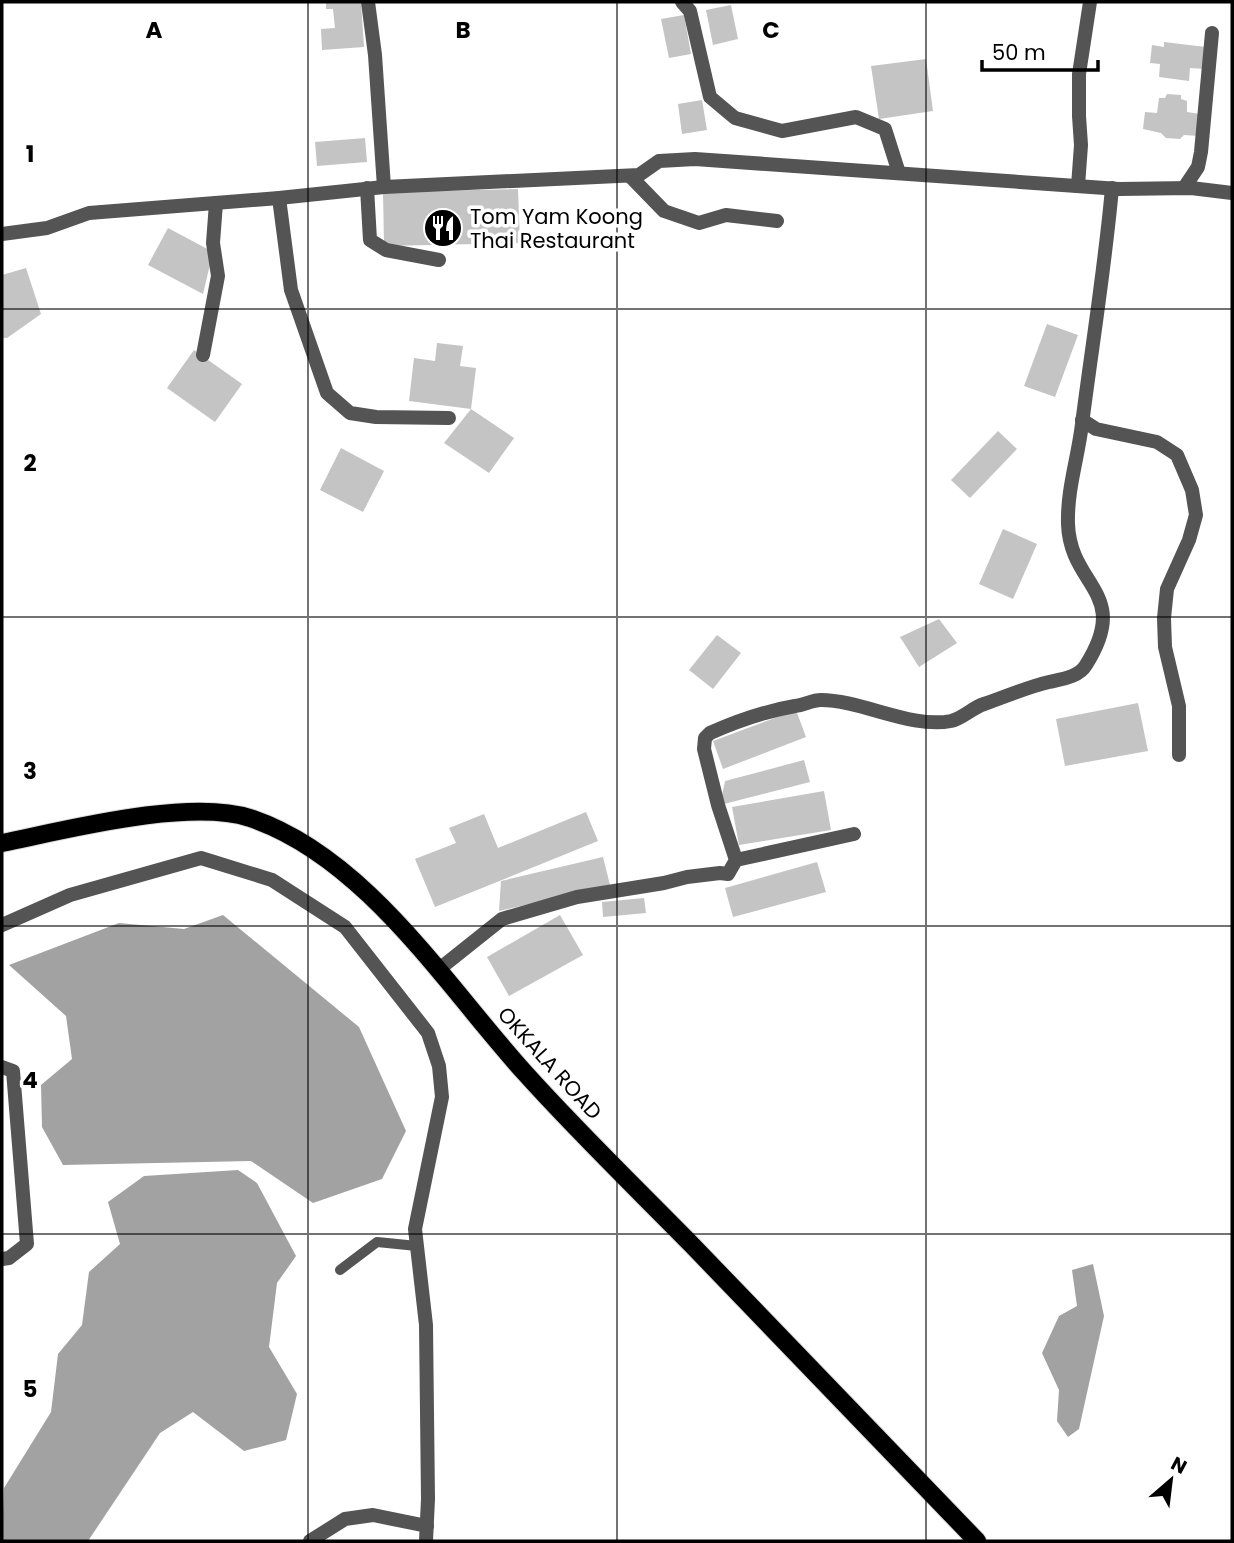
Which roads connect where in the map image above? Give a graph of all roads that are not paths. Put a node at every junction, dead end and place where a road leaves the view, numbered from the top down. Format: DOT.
graph roads {
  1 [pos="368,2"];
  2 [pos="682,2"];
  3 [pos="1090,2"];
  4 [pos="1212,33"];
  5 [pos="899,173"];
  6 [pos="630,176"];
  7 [pos="1078,186"];
  8 [pos="384,187"];
  9 [pos="367,188"];
  10 [pos="1112,188"];
  11 [pos="1184,188"];
  12 [pos="1232,193"];
  13 [pos="279,198"];
  14 [pos="216,203"];
  15 [pos="778,220"];
  16 [pos="2,234"];
  17 [pos="439,260"];
  18 [pos="203,355"];
  19 [pos="449,418"];
  20 [pos="1082,420"];
  21 [pos="1179,755"];
  22 [pos="854,834"];
  23 [pos="2,843"];
  24 [pos="736,860"];
  25 [pos="2,925"];
  26 [pos="438,970"];
  27 [pos="2,1067"];
  28 [pos="417,1246"];
  29 [pos="2,1259"];
  30 [pos="340,1270"];
  31 [pos="427,1534"];
  32 [pos="310,1541"];
  33 [pos="977,1541"];
  1 -- 8 [label="street"];
  2 -- 5 [label="street"];
  3 -- 7 [label="street"];
  4 -- 11 [label="street"];
  5 -- 6 [label="street"];
  5 -- 7 [label="street"];
  6 -- 8 [label="street"];
  6 -- 15 [label="street"];
  7 -- 10 [label="street"];
  8 -- 9 [label="street"];
  9 -- 13 [label="street"];
  9 -- 17 [label="street"];
  10 -- 11 [label="street"];
  10 -- 20 [label="street"];
  11 -- 12 [label="street"];
  13 -- 14 [label="street"];
  13 -- 19 [label="street"];
  14 -- 16 [label="street"];
  14 -- 18 [label="street"];
  20 -- 21 [label="street"];
  20 -- 24 [label="street"];
  22 -- 24 [label="street"];
  23 -- 26 [label="main road, OKKALA ROAD"];
  24 -- 26 [label="street"];
  25 -- 28 [label="street"];
  26 -- 33 [label="main road, OKKALA ROAD"];
  27 -- 29 [label="street"];
  28 -- 30 [label="lane"];
  28 -- 31 [label="street"];
  31 -- 32 [label="street"];
}
